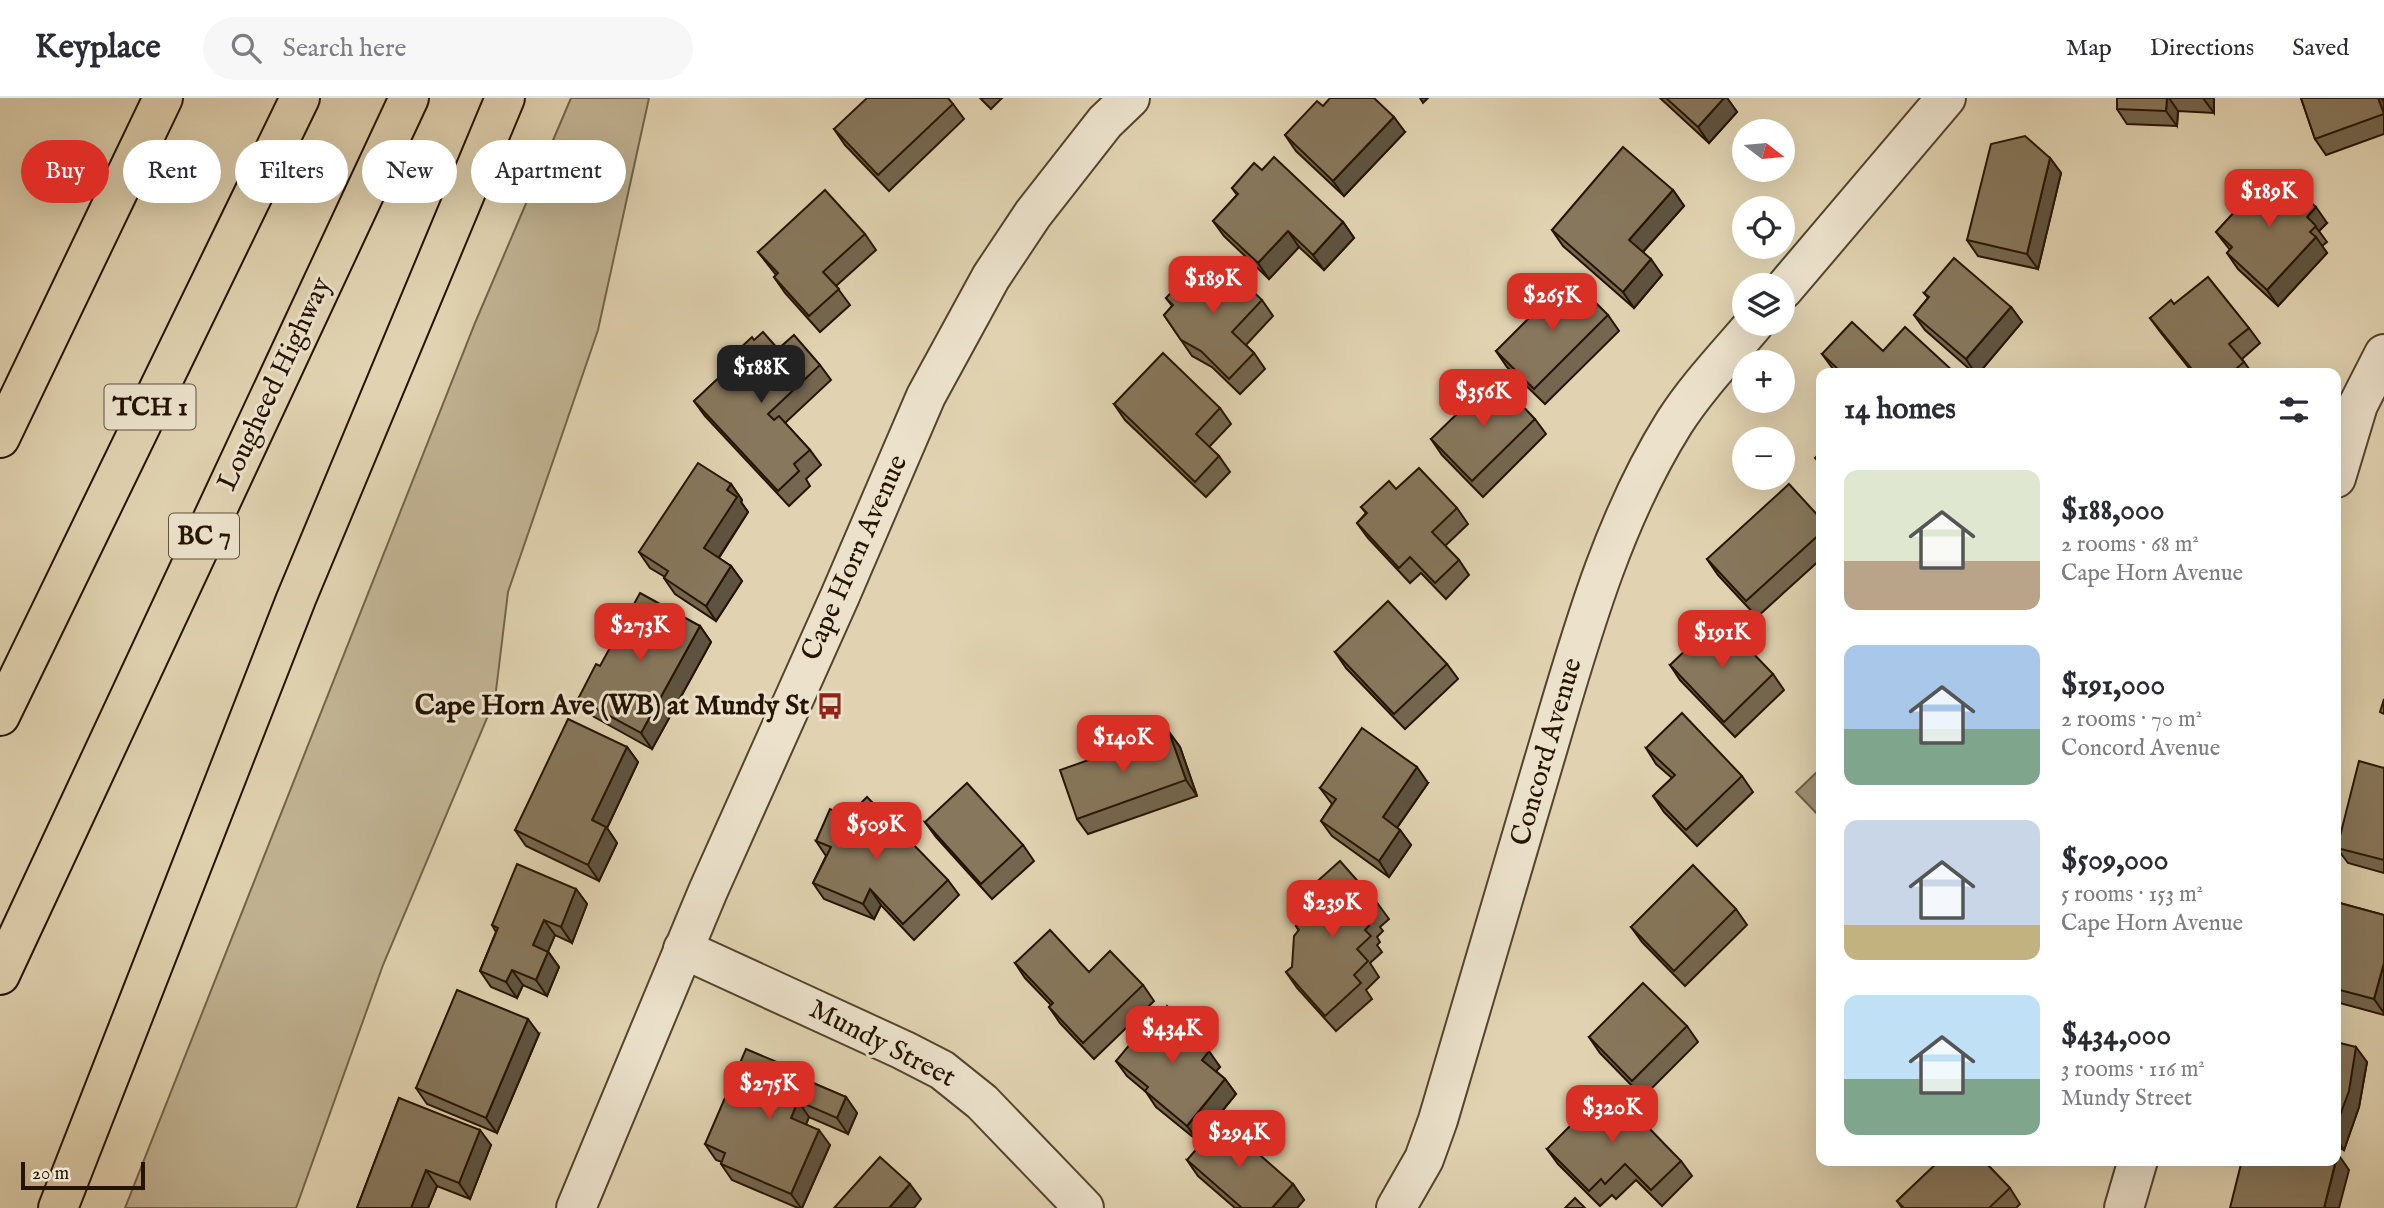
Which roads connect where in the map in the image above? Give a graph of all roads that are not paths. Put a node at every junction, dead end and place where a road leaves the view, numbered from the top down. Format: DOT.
graph roads {
  1 [pos="163,98"];
  2 [pos="300,98"];
  3 [pos="409,98"];
  4 [pos="505,98"];
  5 [pos="1130,98"];
  6 [pos="1946,98"];
  7 [pos="1795,276"];
  8 [pos="1744,336"];
  9 [pos="2384,354"];
  10 [pos="0,438"];
  11 [pos="2341,461"];
  12 [pos="0,716"];
  13 [pos="683,949"];
  14 [pos="0,975"];
  15 [pos="2136,1166"];
  16 [pos="58,1208"];
  17 [pos="576,1208"];
  18 [pos="1084,1208"];
  19 [pos="1396,1208"];
  20 [pos="2124,1208"];
  1 -- 10 [label="main road"];
  2 -- 12 [label="main road, TCH 1"];
  3 -- 14 [label="main road, Lougheed Highway / BC 7"];
  4 -- 16 [label="main road"];
  5 -- 13 [label="street, Cape Horn Avenue"];
  6 -- 7 [label="street"];
  8 -- 19 [label="street, Concord Avenue"];
  9 -- 11 [label="street"];
  13 -- 17 [label="street, Cape Horn Avenue"];
  13 -- 18 [label="street, Mundy Street"];
  15 -- 20 [label="street"];
}
